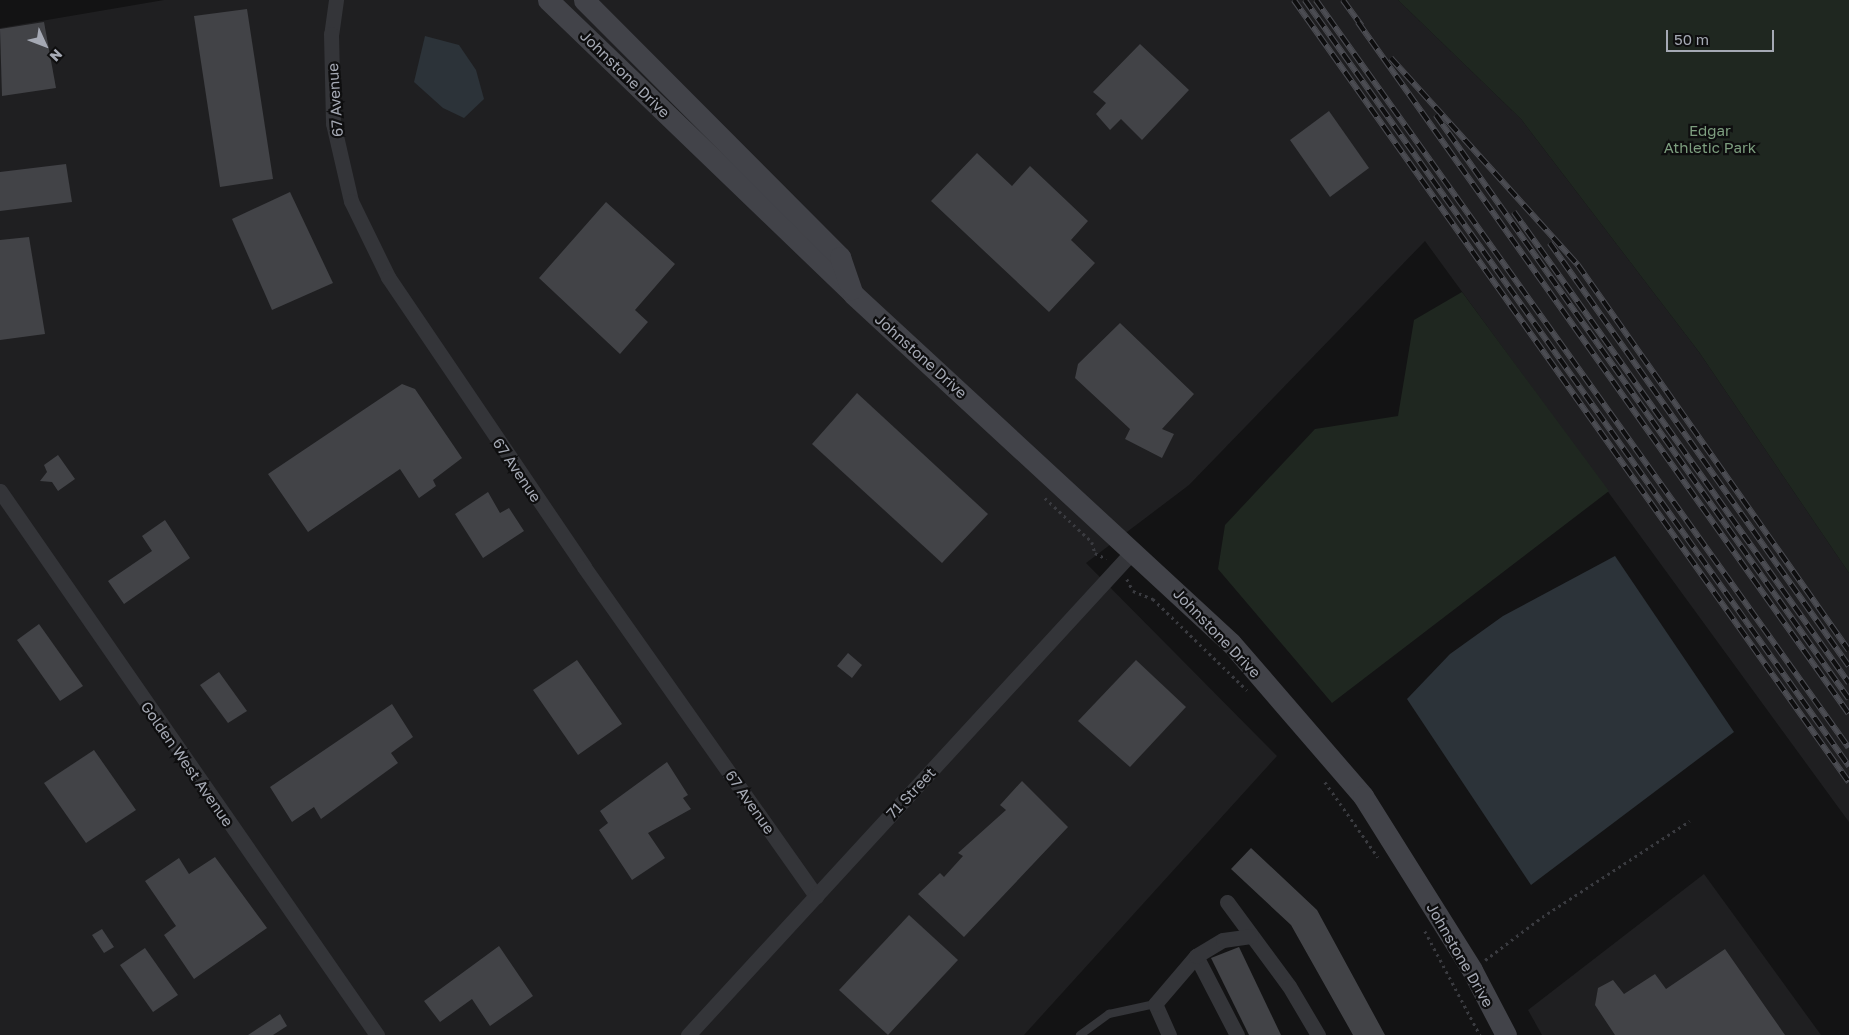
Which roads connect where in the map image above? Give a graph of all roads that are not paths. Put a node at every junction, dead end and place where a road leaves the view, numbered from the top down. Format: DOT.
graph roads {
  1 [pos="336,0"];
  2 [pos="548,0"];
  3 [pos="584,0"];
  4 [pos="853,294"];
  5 [pos="0,491"];
  6 [pos="1134,550"];
  7 [pos="816,896"];
  8 [pos="1227,902"];
  9 [pos="1251,936"];
  10 [pos="1196,956"];
  11 [pos="1155,1004"];
  12 [pos="377,1035"];
  13 [pos="688,1035"];
  14 [pos="1080,1035"];
  15 [pos="1169,1035"];
  16 [pos="1237,1035"];
  17 [pos="1318,1035"];
  18 [pos="1506,1035"];
  1 -- 7 [label="street, 67 Avenue"];
  2 -- 4 [label="main road, Johnstone Drive"];
  3 -- 4 [label="main road, Johnstone Drive"];
  4 -- 6 [label="main road, Johnstone Drive"];
  5 -- 12 [label="street, Golden West Avenue"];
  6 -- 7 [label="street, 71 Street"];
  6 -- 18 [label="main road, Johnstone Drive"];
  7 -- 13 [label="street, 71 Street"];
  8 -- 9 [label="street"];
  9 -- 10 [label="street"];
  9 -- 17 [label="street"];
  10 -- 11 [label="street"];
  10 -- 16 [label="street"];
  11 -- 14 [label="lane"];
  11 -- 15 [label="street"];
}
